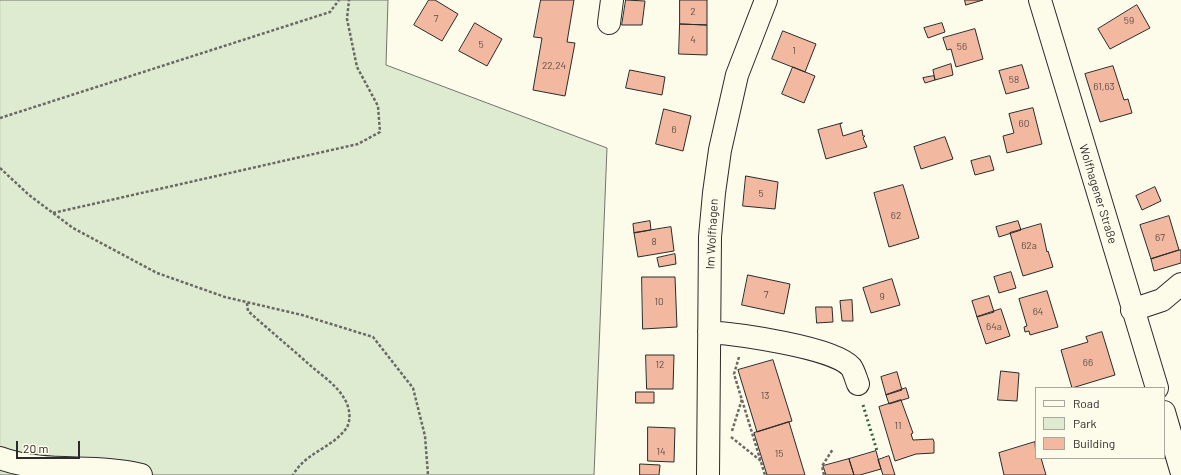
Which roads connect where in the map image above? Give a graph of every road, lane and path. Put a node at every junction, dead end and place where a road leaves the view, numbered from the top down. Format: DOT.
graph roads {
  1 [pos="339,0"];
  2 [pos="349,0"];
  3 [pos="612,0"];
  4 [pos="766,0"];
  5 [pos="1040,0"];
  6 [pos="609,23"];
  7 [pos="0,118"];
  8 [pos="0,168"];
  9 [pos="53,213"];
  10 [pos="1181,284"];
  11 [pos="247,303"];
  12 [pos="1132,310"];
  13 [pos="709,332"];
  14 [pos="742,335"];
  15 [pos="858,384"];
  16 [pos="1157,387"];
  17 [pos="742,399"];
  18 [pos="1165,414"];
  19 [pos="1178,446"];
  20 [pos="833,449"];
  21 [pos="0,458"];
  22 [pos="761,461"];
  23 [pos="1181,470"];
  24 [pos="141,475"];
  25 [pos="293,475"];
  26 [pos="428,475"];
  27 [pos="708,475"];
  28 [pos="765,475"];
  29 [pos="824,475"];
  1 -- 7 [label="path"];
  2 -- 9 [label="path"];
  3 -- 6 [label="street"];
  4 -- 13 [label="street, Im Wolfhagen"];
  5 -- 12 [label="street, Wolfhagener Straße"];
  8 -- 9 [label="path"];
  9 -- 11 [label="path"];
  10 -- 12 [label="street"];
  11 -- 25 [label="path"];
  11 -- 26 [label="path"];
  12 -- 16 [label="street, Wolfhagener Straße"];
  13 -- 14 [label="street"];
  13 -- 27 [label="street, Im Wolfhagen"];
  14 -- 15 [label="street"];
  14 -- 17 [label="path"];
  17 -- 22 [label="path"];
  17 -- 22 [label="path"];
  18 -- 19 [label="street"];
  19 -- 23 [label="street"];
  20 -- 29 [label="path"];
  21 -- 24 [label="street"];
  22 -- 28 [label="path"];
}
